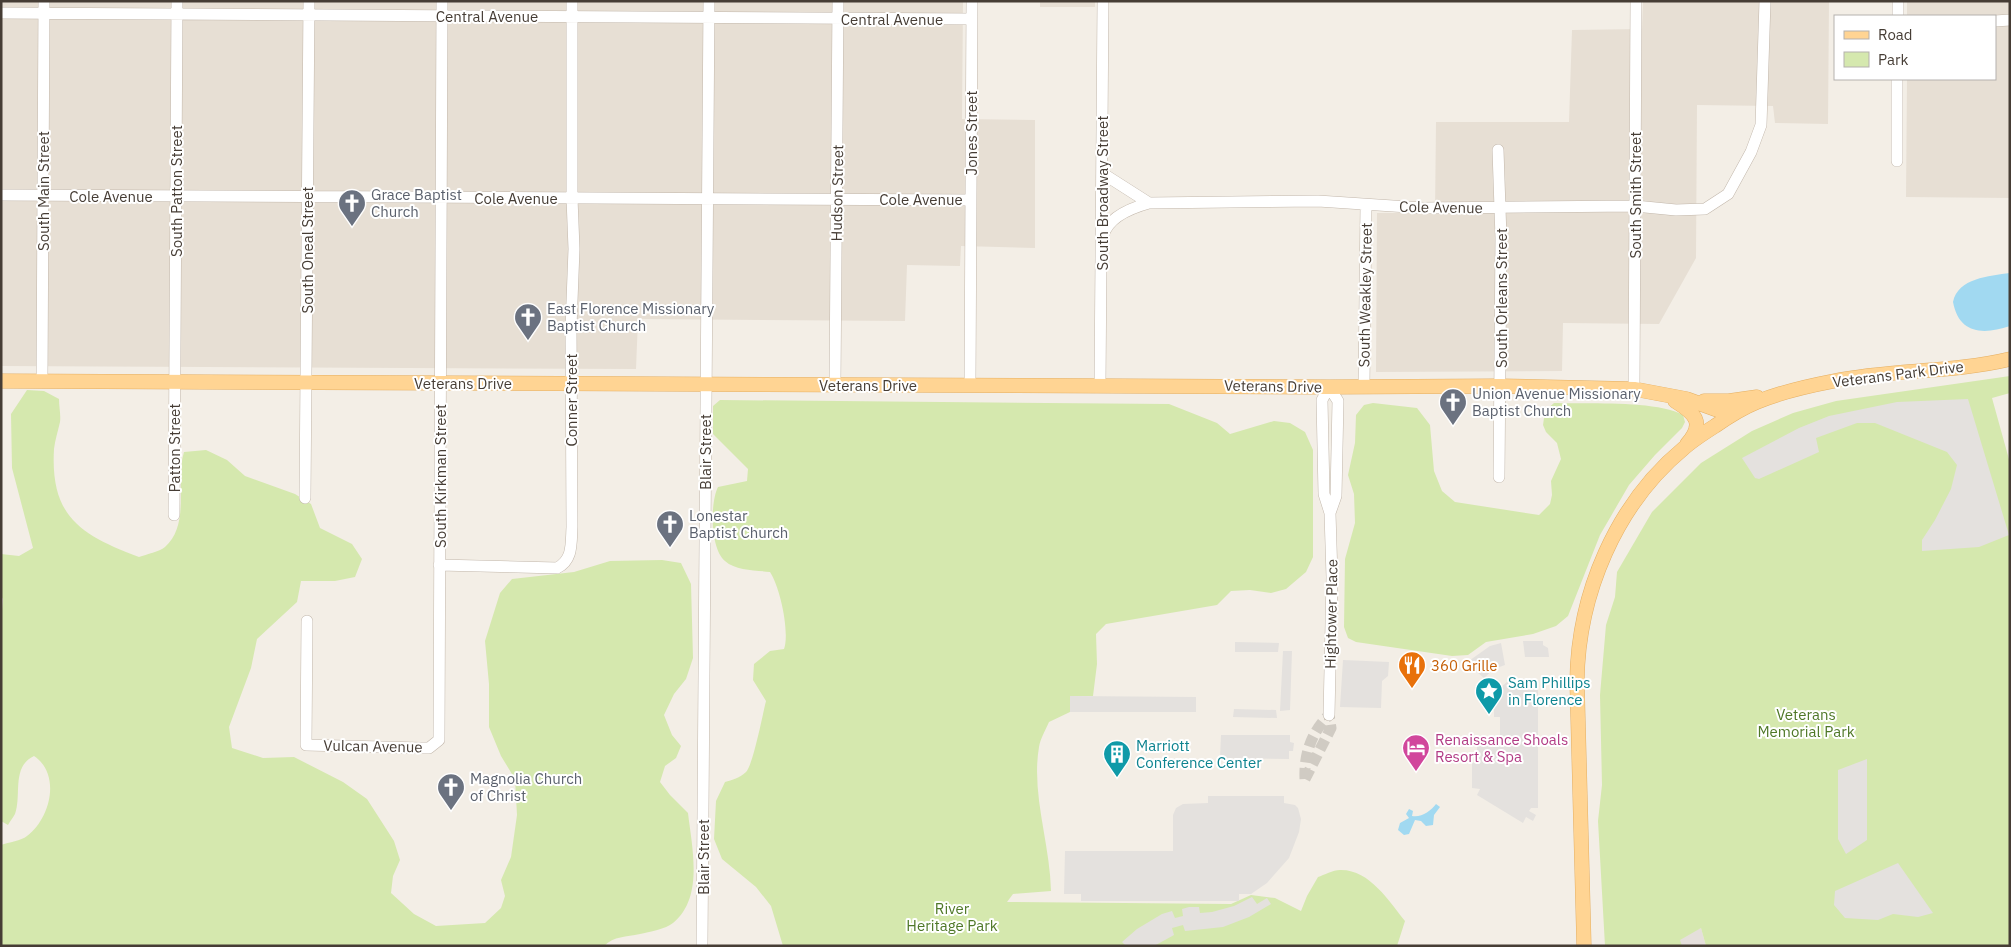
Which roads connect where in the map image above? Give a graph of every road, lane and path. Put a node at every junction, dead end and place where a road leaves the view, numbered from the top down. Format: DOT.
graph roads {
  1 [pos="177,1"];
  2 [pos="309,1"];
  3 [pos="442,1"];
  4 [pos="572,1"];
  5 [pos="708,1"];
  6 [pos="838,1"];
  7 [pos="972,1"];
  8 [pos="1104,1"];
  9 [pos="1636,1"];
  10 [pos="1765,1"];
  11 [pos="1898,1"];
  12 [pos="44,7"];
  13 [pos="1,13"];
  14 [pos="177,14"];
  15 [pos="309,14"];
  16 [pos="442,15"];
  17 [pos="1898,15"];
  18 [pos="572,16"];
  19 [pos="708,17"];
  20 [pos="838,18"];
  21 [pos="972,19"];
  22 [pos="2010,20"];
  23 [pos="1996,21"];
  24 [pos="1898,80"];
  25 [pos="1498,150"];
  26 [pos="1897,161"];
  27 [pos="1102,173"];
  28 [pos="1,195"];
  29 [pos="43,195"];
  30 [pos="176,196"];
  31 [pos="308,196"];
  32 [pos="441,197"];
  33 [pos="572,198"];
  34 [pos="707,198"];
  35 [pos="837,199"];
  36 [pos="971,200"];
  37 [pos="1149,203"];
  38 [pos="1366,205"];
  39 [pos="1635,206"];
  40 [pos="1501,207"];
  41 [pos="1102,243"];
  42 [pos="2010,359"];
  43 [pos="1,381"];
  44 [pos="42,381"];
  45 [pos="174,382"];
  46 [pos="306,382"];
  47 [pos="440,383"];
  48 [pos="571,383"];
  49 [pos="706,383"];
  50 [pos="835,385"];
  51 [pos="970,385"];
  52 [pos="1100,386"];
  53 [pos="1364,386"];
  54 [pos="1500,386"];
  55 [pos="1329,387"];
  56 [pos="1634,389"];
  57 [pos="1664,393"];
  58 [pos="1782,393"];
  59 [pos="1687,399"];
  60 [pos="1731,415"];
  61 [pos="1684,447"];
  62 [pos="1499,477"];
  63 [pos="305,498"];
  64 [pos="174,515"];
  65 [pos="439,565"];
  66 [pos="307,621"];
  67 [pos="1329,715"];
  68 [pos="439,740"];
  69 [pos="702,946"];
  70 [pos="1584,946"];
  1 -- 14 [label="street, South Patton Street"];
  2 -- 15 [label="street, South Oneal Street"];
  3 -- 16 [label="street, South Kirkman Street"];
  4 -- 18 [label="street, Conner Street"];
  5 -- 19 [label="street, Blair Street"];
  6 -- 20 [label="street, Hudson Street"];
  7 -- 21 [label="street, Jones Street"];
  8 -- 27 [label="street, South Broadway Street"];
  9 -- 39 [label="street, South Smith Street"];
  10 -- 39 [label="street, Cole Avenue"];
  11 -- 17 [label="street"];
  12 -- 13 [label="street, Central Avenue"];
  12 -- 14 [label="street, Central Avenue"];
  12 -- 29 [label="street, South Main Street"];
  14 -- 15 [label="street, Central Avenue"];
  14 -- 30 [label="street, South Patton Street"];
  15 -- 16 [label="street, Central Avenue"];
  15 -- 31 [label="street, South Oneal Street"];
  16 -- 18 [label="street, Central Avenue"];
  16 -- 32 [label="street, South Kirkman Street"];
  18 -- 19 [label="street, Central Avenue"];
  18 -- 33 [label="street, Conner Street"];
  19 -- 20 [label="street, Central Avenue"];
  19 -- 34 [label="street, Blair Street"];
  20 -- 21 [label="street, Central Avenue"];
  20 -- 35 [label="street, Hudson Street"];
  21 -- 36 [label="street, Jones Street"];
  22 -- 23 [label="street"];
  24 -- 26 [label="street"];
  25 -- 40 [label="street, South Orleans Street"];
  27 -- 37 [label="street"];
  27 -- 41 [label="street, South Broadway Street"];
  28 -- 29 [label="street, Cole Avenue"];
  29 -- 30 [label="street, Cole Avenue"];
  29 -- 44 [label="street, South Main Street"];
  30 -- 31 [label="street, Cole Avenue"];
  30 -- 45 [label="street, South Patton Street"];
  31 -- 32 [label="street, Cole Avenue"];
  31 -- 46 [label="street, South Oneal Street"];
  32 -- 33 [label="street, Cole Avenue"];
  32 -- 47 [label="street, South Kirkman Street"];
  33 -- 34 [label="street, Cole Avenue"];
  33 -- 48 [label="street, Conner Street"];
  34 -- 35 [label="street, Cole Avenue"];
  34 -- 49 [label="street, Blair Street"];
  35 -- 36 [label="street, Cole Avenue"];
  35 -- 50 [label="street, Hudson Street"];
  36 -- 51 [label="street, Jones Street"];
  37 -- 38 [label="street, Cole Avenue"];
  37 -- 41 [label="street, Cole Avenue"];
  38 -- 40 [label="street, Cole Avenue"];
  38 -- 53 [label="street, South Weakley Street"];
  39 -- 40 [label="street, Cole Avenue"];
  39 -- 56 [label="street, South Smith Street"];
  40 -- 54 [label="street, South Orleans Street"];
  41 -- 52 [label="street, South Broadway Street"];
  42 -- 58 [label="main road, Veterans Park Drive"];
  43 -- 44 [label="main road, Veterans Drive"];
  44 -- 45 [label="main road, Veterans Drive"];
  45 -- 46 [label="main road, Veterans Drive"];
  45 -- 64 [label="street, Patton Street"];
  46 -- 47 [label="main road, Veterans Drive"];
  46 -- 63 [label="street, South Oneal Street"];
  47 -- 48 [label="main road, Veterans Drive"];
  47 -- 65 [label="street, South Kirkman Street"];
  48 -- 49 [label="main road, Veterans Drive"];
  48 -- 65 [label="street, Conner Street"];
  49 -- 50 [label="main road, Veterans Drive"];
  49 -- 69 [label="street, Blair Street"];
  50 -- 51 [label="main road, Veterans Drive"];
  51 -- 52 [label="main road, Veterans Drive"];
  52 -- 55 [label="main road, Veterans Drive"];
  53 -- 54 [label="main road, Veterans Drive"];
  53 -- 55 [label="main road, Veterans Drive"];
  54 -- 56 [label="main road, Veterans Drive"];
  54 -- 62 [label="street, South Orleans Street"];
  55 -- 67 [label="street, Hightower Place"];
  56 -- 57 [label="main road, Veterans Drive"];
  57 -- 59 [label="main road, Veterans Drive"];
  57 -- 61 [label="main road"];
  58 -- 59 [label="main road"];
  58 -- 60 [label="main road, Veterans Park Drive"];
  59 -- 60 [label="main road, Veterans Drive"];
  60 -- 61 [label="main road, Veterans Park Drive"];
  61 -- 70 [label="main road"];
  65 -- 68 [label="street, South Kirkman Street"];
  66 -- 68 [label="street, Vulcan Avenue"];
}
